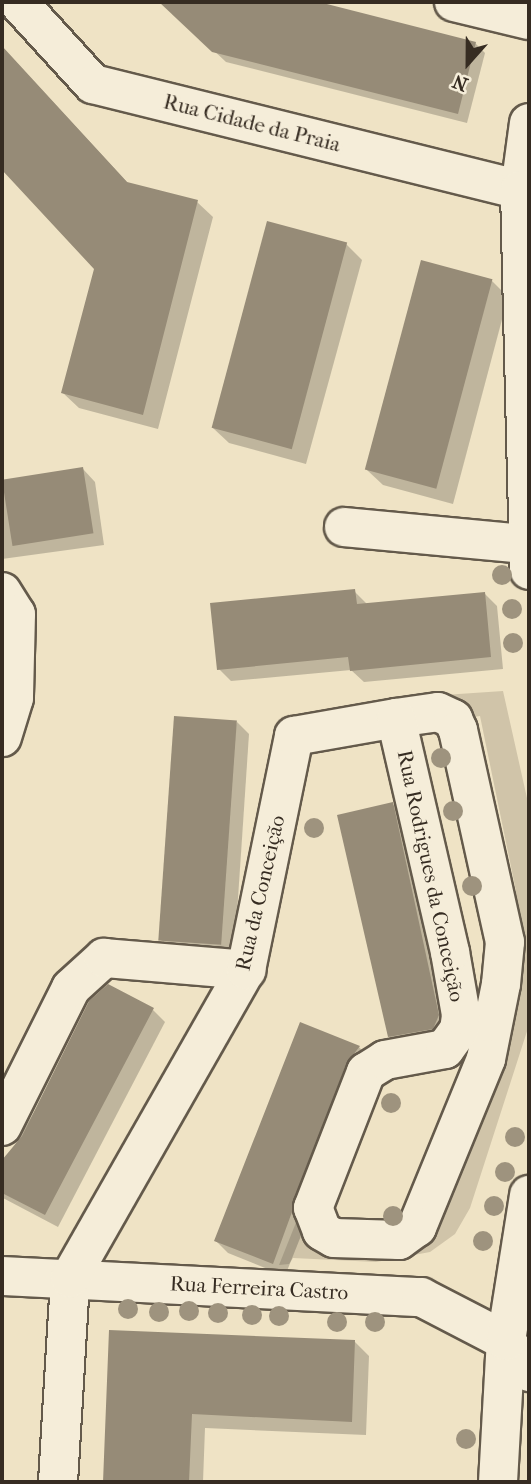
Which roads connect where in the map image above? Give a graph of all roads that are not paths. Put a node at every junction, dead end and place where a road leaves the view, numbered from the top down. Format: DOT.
graph roads {
  1 [pos="18,2"];
  2 [pos="454,2"];
  3 [pos="529,20"];
  4 [pos="529,123"];
  5 [pos="520,190"];
  6 [pos="344,527"];
  7 [pos="527,557"];
  8 [pos="2,592"];
  9 [pos="438,712"];
  10 [pos="396,718"];
  11 [pos="2,737"];
  12 [pos="246,970"];
  13 [pos="2,1126"];
  14 [pos="529,1195"];
  15 [pos="2,1276"];
  16 [pos="70,1278"];
  17 [pos="506,1341"];
  18 [pos="529,1372"];
  19 [pos="58,1482"];
  20 [pos="498,1482"];
  1 -- 5 [label="street, Rua Cidade da Praia"];
  2 -- 3 [label="street"];
  4 -- 5 [label="street"];
  5 -- 7 [label="street"];
  6 -- 7 [label="street"];
  8 -- 11 [label="street"];
  9 -- 10 [label="street, Rua da Conceição"];
  9 -- 10 [label="street, Rua Rodrigues da Conceição"];
  10 -- 12 [label="street, Rua da Conceição"];
  12 -- 13 [label="street"];
  12 -- 16 [label="street, Rua da Conceição"];
  14 -- 17 [label="street"];
  15 -- 16 [label="street, Rua Ferreira Castro"];
  16 -- 17 [label="street, Rua Ferreira Castro"];
  16 -- 19 [label="street"];
  17 -- 18 [label="street"];
  17 -- 20 [label="street"];
}
